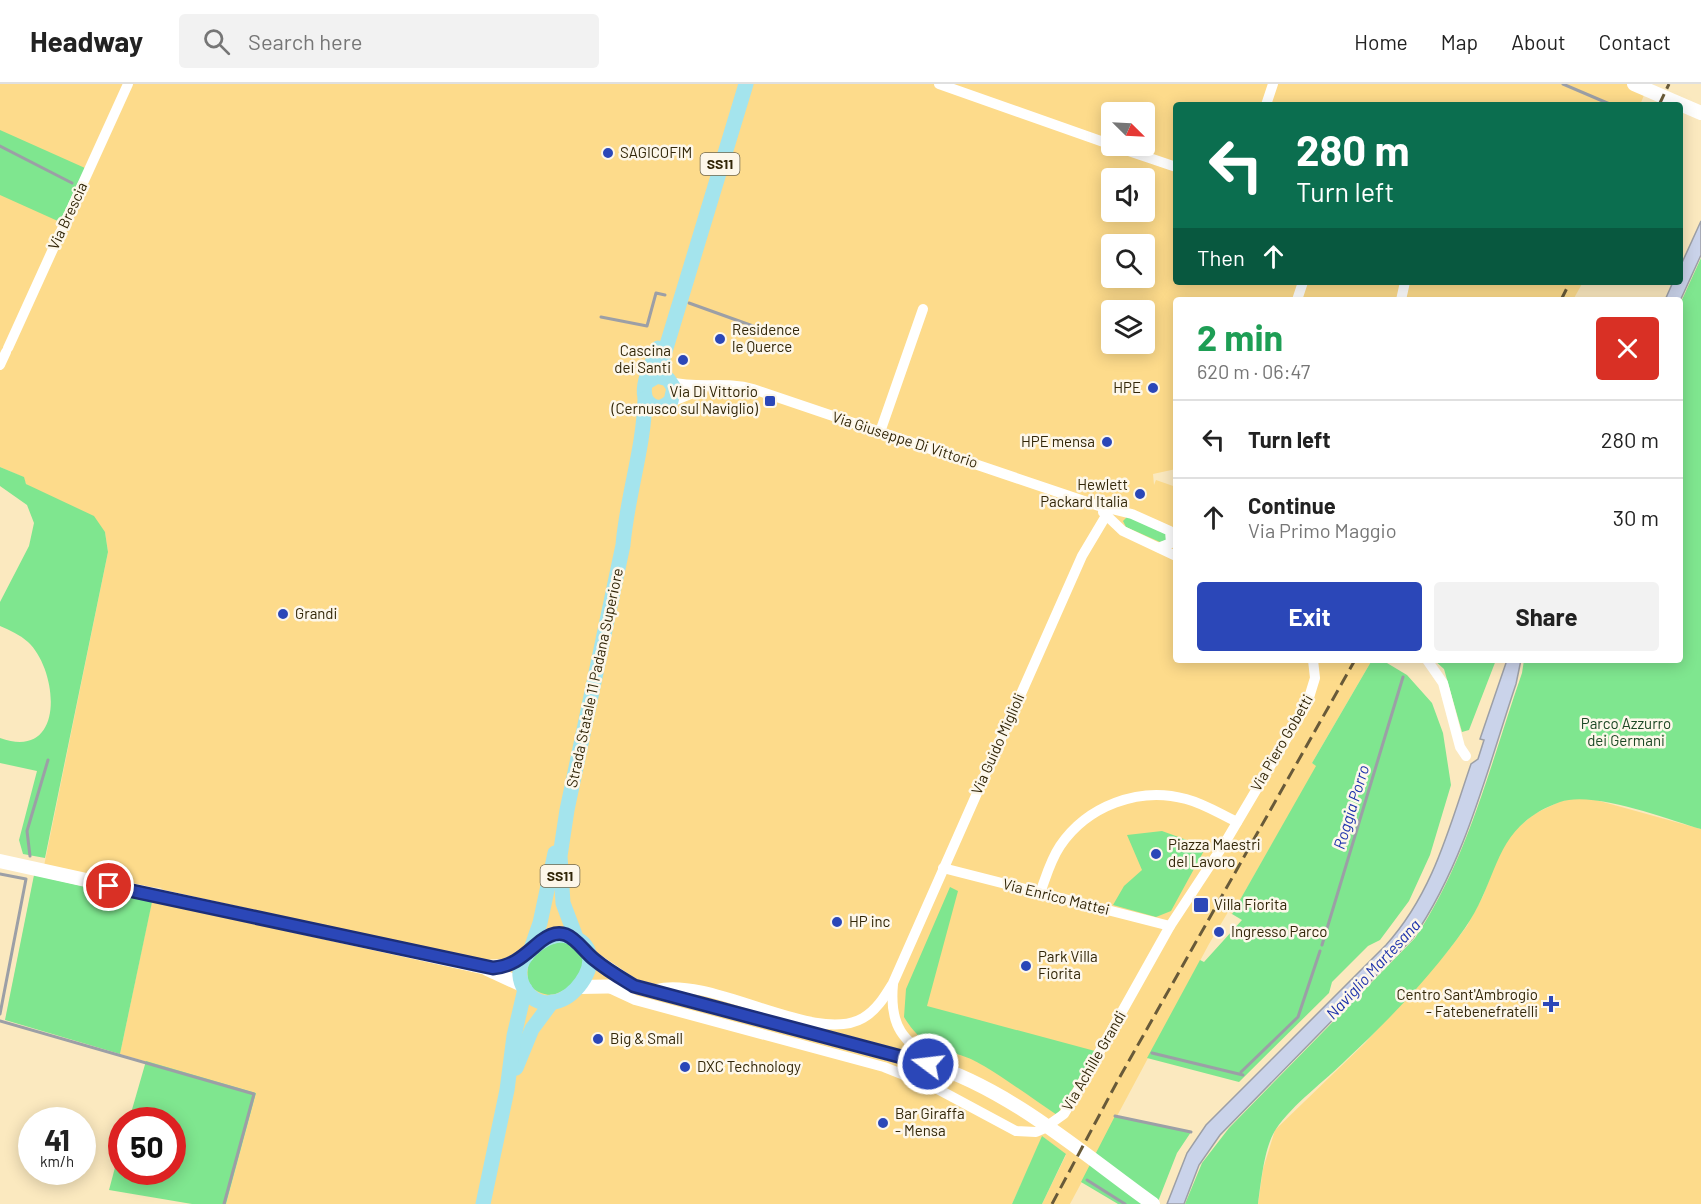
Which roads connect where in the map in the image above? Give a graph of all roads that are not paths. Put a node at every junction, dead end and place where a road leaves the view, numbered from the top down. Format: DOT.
graph roads {
  1 [pos="128,84"];
  2 [pos="746,84"];
  3 [pos="939,84"];
  4 [pos="1273,84"];
  5 [pos="1634,84"];
  6 [pos="1267,102"];
  7 [pos="1675,102"];
  8 [pos="1683,105"];
  9 [pos="1701,113"];
  10 [pos="1101,141"];
  11 [pos="1144,156"];
  12 [pos="1173,166"];
  13 [pos="696,244"];
  14 [pos="923,309"];
  15 [pos="0,365"];
  16 [pos="668,380"];
  17 [pos="647,382"];
  18 [pos="714,386"];
  19 [pos="645,399"];
  20 [pos="665,405"];
  21 [pos="880,432"];
  22 [pos="1108,512"];
  23 [pos="1129,513"];
  24 [pos="1121,529"];
  25 [pos="1172,540"];
  26 [pos="624,546"];
  27 [pos="1312,663"];
  28 [pos="1429,663"];
  29 [pos="1466,756"];
  30 [pos="567,810"];
  31 [pos="1237,822"];
  32 [pos="0,861"];
  33 [pos="943,868"];
  34 [pos="1040,893"];
  35 [pos="1170,926"];
  36 [pos="577,940"];
  37 [pos="528,954"];
  38 [pos="588,955"];
  39 [pos="482,967"];
  40 [pos="893,983"];
  41 [pos="634,986"];
  42 [pos="524,987"];
  43 [pos="580,987"];
  44 [pos="606,987"];
  45 [pos="649,991"];
  46 [pos="552,1002"];
  47 [pos="948,1070"];
  48 [pos="506,1096"];
  49 [pos="483,1204"];
  50 [pos="1153,1204"];
  1 -- 15 [label="street, Via Brescia"];
  2 -- 13 [label="main road, Strada Statale 11 Padana Superiore / SS11"];
  3 -- 10 [label="street"];
  4 -- 6 [label="street"];
  5 -- 7 [label="main road"];
  8 -- 9 [label="main road"];
  11 -- 12 [label="street"];
  13 -- 16 [label="main road, Strada Statale 11 Padana Superiore / SS11"];
  13 -- 17 [label="main road, Strada Statale 11 Padana Superiore / SS11"];
  14 -- 21 [label="street"];
  16 -- 17 [label="main road"];
  16 -- 18 [label="street, Via Giuseppe Di Vittorio"];
  16 -- 20 [label="main road, Strada Statale 11 Padana Superiore / SS11"];
  17 -- 19 [label="main road, Strada Statale 11 Padana Superiore / SS11"];
  18 -- 20 [label="street, Via Giuseppe Di Vittorio"];
  18 -- 21 [label="street, Via Giuseppe Di Vittorio"];
  19 -- 20 [label="main road"];
  19 -- 26 [label="main road, Strada Statale 11 Padana Superiore / SS11"];
  20 -- 26 [label="main road, Strada Statale 11 Padana Superiore / SS11"];
  21 -- 22 [label="street, Via Giuseppe Di Vittorio"];
  22 -- 23 [label="street, Via Giuseppe Di Vittorio"];
  22 -- 24 [label="street, Via Giuseppe Di Vittorio"];
  22 -- 33 [label="street, Via Guido Miglioli"];
  23 -- 24 [label="street"];
  23 -- 25 [label="street, Via Giuseppe Di Vittorio"];
  24 -- 25 [label="street, Via Giuseppe Di Vittorio"];
  26 -- 30 [label="main road, Strada Statale 11 Padana Superiore / SS11"];
  27 -- 31 [label="street, Via Piero Gobetti"];
  28 -- 29 [label="street"];
  30 -- 36 [label="main road, Strada Statale 11 Padana Superiore / SS11"];
  30 -- 37 [label="main road, Strada Statale 11 Padana Superiore / SS11"];
  31 -- 34 [label="street"];
  31 -- 35 [label="street, Via Piero Gobetti"];
  32 -- 39 [label="main road"];
  33 -- 34 [label="street, Via Enrico Mattei"];
  33 -- 40 [label="street, Via Guido Miglioli"];
  34 -- 35 [label="street, Via Enrico Mattei"];
  35 -- 44 [label="street, Via Achille Grandi"];
  36 -- 37 [label="main road"];
  36 -- 38 [label="main road, SS11"];
  37 -- 39 [label="main road"];
  37 -- 42 [label="main road, SS11"];
  38 -- 41 [label="main road"];
  38 -- 43 [label="main road"];
  39 -- 42 [label="main road"];
  40 -- 45 [label="street"];
  40 -- 47 [label="street"];
  41 -- 44 [label="main road"];
  41 -- 45 [label="main road"];
  42 -- 46 [label="main road"];
  42 -- 48 [label="main road, SS11"];
  43 -- 44 [label="main road"];
  43 -- 46 [label="main road, SS11"];
  45 -- 47 [label="main road"];
  46 -- 48 [label="main road, SS11"];
  47 -- 50 [label="main road"];
  48 -- 49 [label="main road, SS11"];
}
